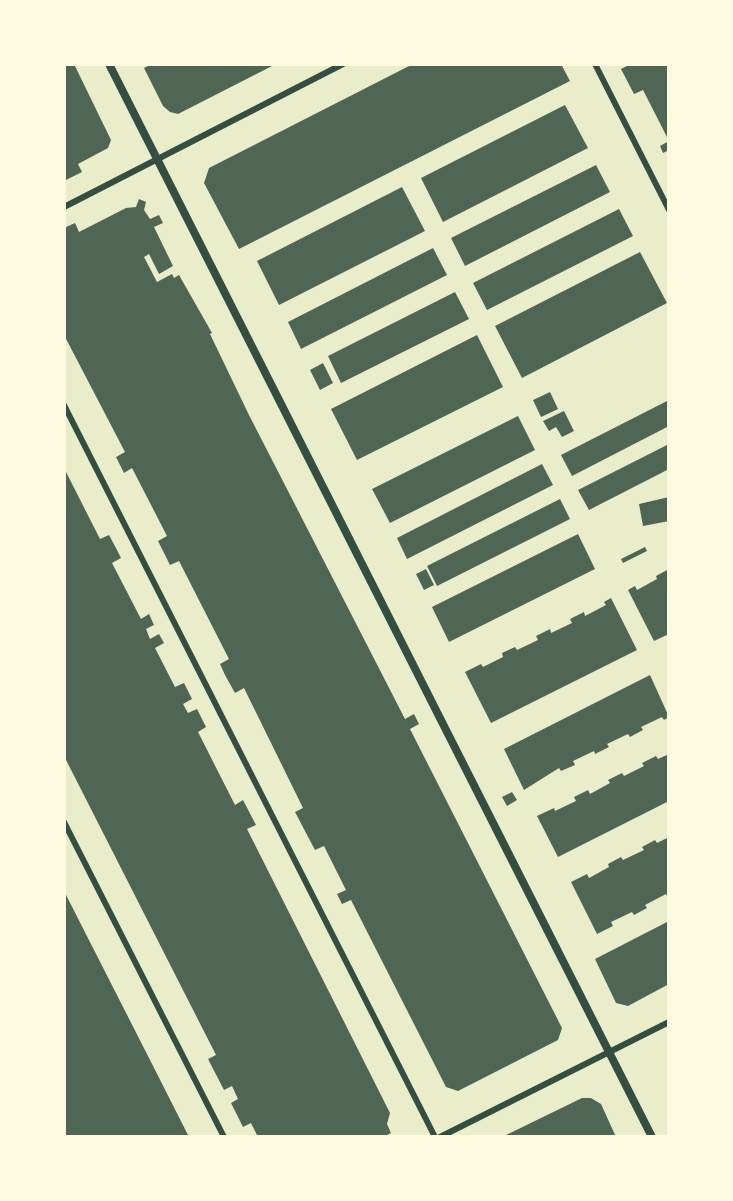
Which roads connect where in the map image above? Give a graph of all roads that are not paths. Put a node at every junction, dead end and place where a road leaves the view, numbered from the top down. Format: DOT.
graph roads {
  1 [pos="109,64"];
  2 [pos="343,64"];
  3 [pos="595,64"];
  4 [pos="158,160"];
  5 [pos="64,207"];
  6 [pos="669,210"];
  7 [pos="64,405"];
  8 [pos="64,822"];
  9 [pos="669,1022"];
  10 [pos="609,1052"];
  11 [pos="224,1137"];
  12 [pos="438,1137"];
  13 [pos="652,1137"];
  1 -- 4 [label="street"];
  2 -- 4 [label="street"];
  3 -- 6 [label="street"];
  4 -- 5 [label="street"];
  4 -- 10 [label="street"];
  7 -- 12 [label="street"];
  8 -- 11 [label="street"];
  9 -- 10 [label="street"];
  10 -- 12 [label="street"];
  10 -- 13 [label="street"];
}
